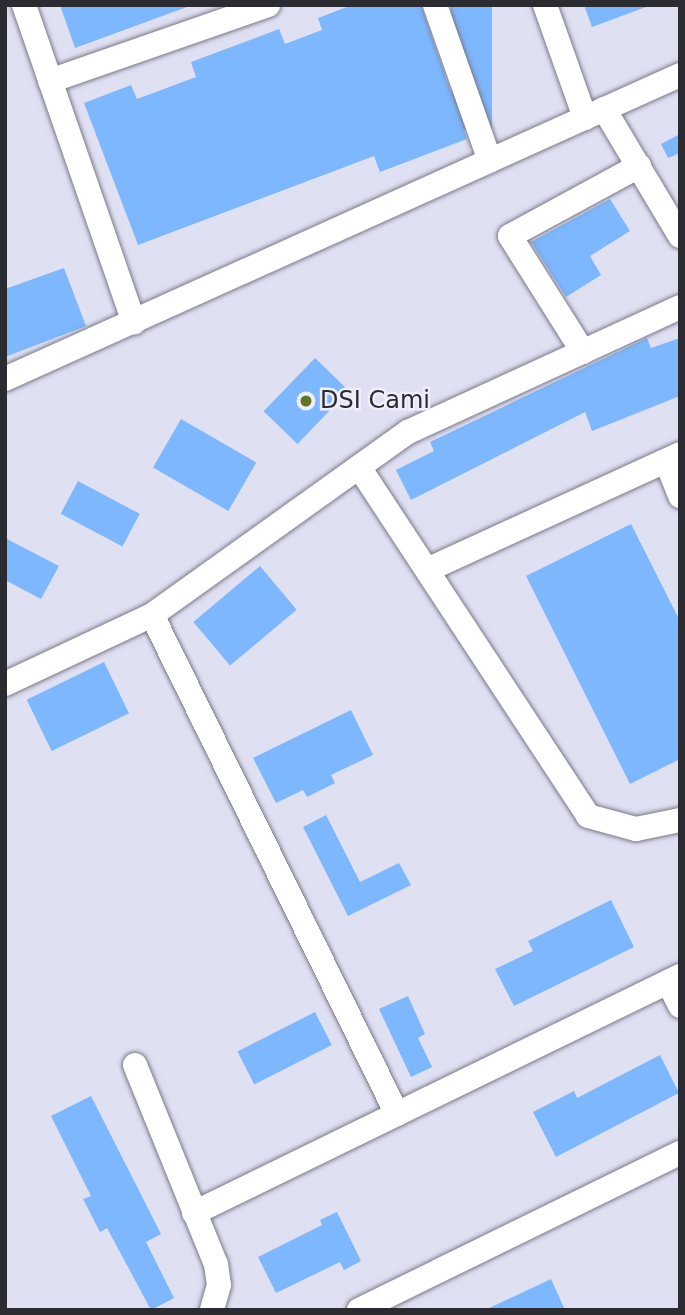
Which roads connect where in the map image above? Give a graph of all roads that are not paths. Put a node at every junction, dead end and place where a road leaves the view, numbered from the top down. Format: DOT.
graph roads {
  1 [pos="24,5"];
  2 [pos="268,5"];
  3 [pos="435,5"];
  4 [pos="545,5"];
  5 [pos="680,75"];
  6 [pos="50,81"];
  7 [pos="595,114"];
  8 [pos="490,162"];
  9 [pos="639,166"];
  10 [pos="680,236"];
  11 [pos="680,307"];
  12 [pos="134,322"];
  13 [pos="583,352"];
  14 [pos="5,379"];
  15 [pos="673,457"];
  16 [pos="359,467"];
  17 [pos="680,496"];
  18 [pos="427,570"];
  19 [pos="152,615"];
  20 [pos="5,684"];
  21 [pos="680,820"];
  22 [pos="674,979"];
  23 [pos="680,1006"];
  24 [pos="135,1065"];
  25 [pos="397,1114"];
  26 [pos="680,1153"];
  27 [pos="194,1213"];
  28 [pos="212,1310"];
  29 [pos="359,1310"];
  1 -- 6 [label="street"];
  2 -- 6 [label="street"];
  3 -- 8 [label="street"];
  4 -- 7 [label="street"];
  5 -- 7 [label="street"];
  6 -- 12 [label="street"];
  7 -- 8 [label="street"];
  7 -- 9 [label="street"];
  8 -- 12 [label="street"];
  9 -- 10 [label="street"];
  9 -- 13 [label="street"];
  11 -- 13 [label="street"];
  12 -- 14 [label="street"];
  13 -- 16 [label="street"];
  15 -- 17 [label="street"];
  15 -- 18 [label="street"];
  16 -- 18 [label="street"];
  16 -- 19 [label="street"];
  18 -- 21 [label="street"];
  19 -- 20 [label="street"];
  19 -- 25 [label="street"];
  22 -- 23 [label="street"];
  22 -- 25 [label="street"];
  24 -- 27 [label="street"];
  25 -- 27 [label="street"];
  26 -- 29 [label="street"];
  27 -- 28 [label="street"];
}
